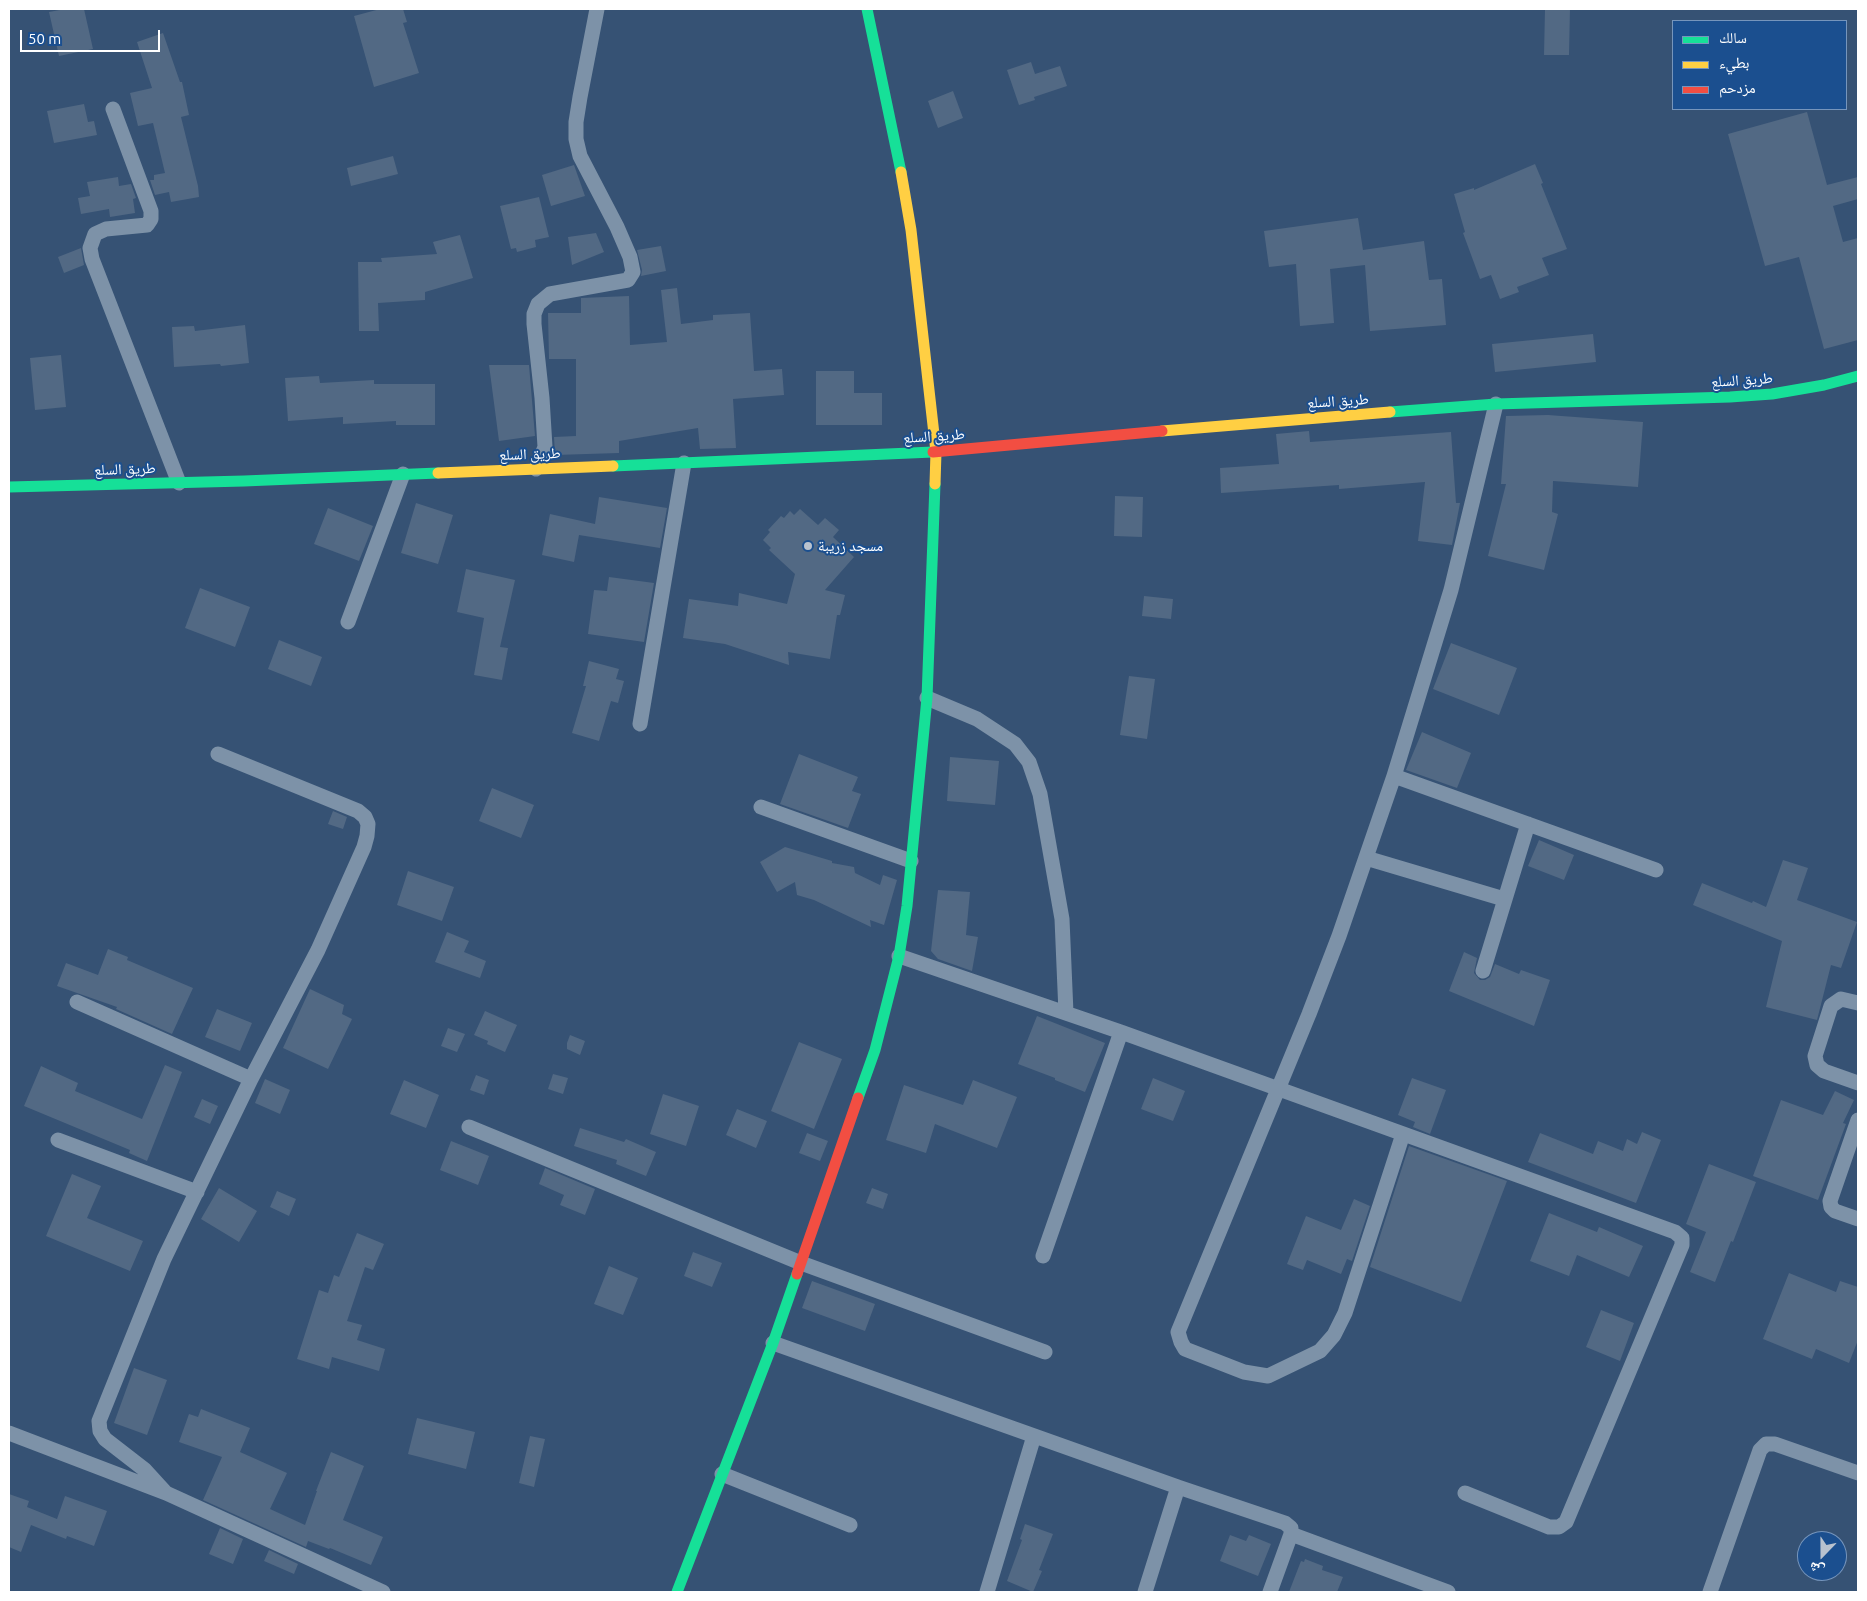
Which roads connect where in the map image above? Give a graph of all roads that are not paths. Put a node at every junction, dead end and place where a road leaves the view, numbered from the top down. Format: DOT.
graph roads {
  1 [pos="597,9"];
  2 [pos="867,9"];
  3 [pos="113,109"];
  4 [pos="1858,376"];
  5 [pos="1496,404"];
  6 [pos="936,452"];
  7 [pos="684,463"];
  8 [pos="536,469"];
  9 [pos="403,474"];
  10 [pos="179,483"];
  11 [pos="9,487"];
  12 [pos="348,622"];
  13 [pos="927,698"];
  14 [pos="640,724"];
  15 [pos="218,754"];
  16 [pos="1394,776"];
  17 [pos="761,807"];
  18 [pos="1528,824"];
  19 [pos="1366,858"];
  20 [pos="911,861"];
  21 [pos="1656,870"];
  22 [pos="1504,899"];
  23 [pos="899,956"];
  24 [pos="1483,970"];
  25 [pos="77,1002"];
  26 [pos="1858,1004"];
  27 [pos="1066,1013"];
  28 [pos="1121,1032"];
  29 [pos="251,1079"];
  30 [pos="1858,1083"];
  31 [pos="1278,1089"];
  32 [pos="1858,1120"];
  33 [pos="469,1127"];
  34 [pos="1404,1134"];
  35 [pos="58,1140"];
  36 [pos="197,1192"];
  37 [pos="1858,1219"];
  38 [pos="1043,1256"];
  39 [pos="801,1263"];
  40 [pos="773,1343"];
  41 [pos="1045,1352"];
  42 [pos="9,1433"];
  43 [pos="1034,1436"];
  44 [pos="1858,1473"];
  45 [pos="722,1474"];
  46 [pos="1178,1487"];
  47 [pos="166,1493"];
  48 [pos="1465,1493"];
  49 [pos="850,1524"];
  50 [pos="1291,1534"];
  51 [pos="379,1592"];
  52 [pos="677,1592"];
  53 [pos="987,1592"];
  54 [pos="1145,1592"];
  55 [pos="1270,1592"];
  56 [pos="1448,1592"];
  57 [pos="1710,1592"];
  1 -- 8 [label="street"];
  2 -- 6 [label="street"];
  3 -- 10 [label="street"];
  4 -- 5 [label="street, طريق السلع"];
  5 -- 6 [label="street, طريق السلع"];
  5 -- 16 [label="street"];
  6 -- 7 [label="street, طريق السلع"];
  6 -- 13 [label="street"];
  7 -- 8 [label="street, طريق السلع"];
  7 -- 14 [label="street"];
  8 -- 9 [label="street, طريق السلع"];
  9 -- 10 [label="street, طريق السلع"];
  9 -- 12 [label="street"];
  10 -- 11 [label="street, طريق السلع"];
  13 -- 20 [label="street"];
  13 -- 27 [label="street"];
  15 -- 29 [label="street"];
  16 -- 18 [label="street"];
  16 -- 19 [label="street"];
  17 -- 20 [label="street"];
  18 -- 21 [label="street"];
  18 -- 22 [label="street"];
  19 -- 22 [label="street"];
  19 -- 31 [label="street"];
  20 -- 23 [label="street"];
  22 -- 24 [label="street"];
  23 -- 27 [label="street"];
  23 -- 39 [label="street"];
  25 -- 29 [label="street"];
  26 -- 30 [label="street"];
  27 -- 28 [label="street"];
  28 -- 31 [label="street"];
  28 -- 38 [label="street"];
  29 -- 36 [label="street"];
  31 -- 34 [label="street"];
  31 -- 34 [label="street"];
  32 -- 37 [label="street"];
  33 -- 39 [label="street"];
  34 -- 48 [label="street"];
  35 -- 36 [label="street"];
  36 -- 47 [label="street"];
  39 -- 40 [label="street"];
  39 -- 41 [label="street"];
  40 -- 43 [label="street"];
  40 -- 45 [label="street"];
  42 -- 47 [label="street"];
  43 -- 46 [label="street"];
  43 -- 53 [label="street"];
  44 -- 57 [label="street"];
  45 -- 49 [label="street"];
  45 -- 52 [label="street"];
  46 -- 50 [label="street"];
  46 -- 54 [label="street"];
  47 -- 51 [label="street"];
  50 -- 55 [label="street"];
  50 -- 56 [label="street"];
}
